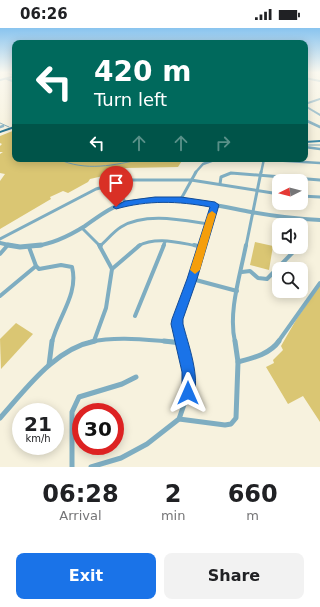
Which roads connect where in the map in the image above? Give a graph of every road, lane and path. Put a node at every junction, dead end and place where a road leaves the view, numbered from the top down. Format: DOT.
graph roads {
  1 [pos="320,99"];
  2 [pos="308,105"];
  3 [pos="308,108"];
  4 [pos="320,115"];
  5 [pos="308,121"];
  6 [pos="3,126"];
  7 [pos="0,127"];
  8 [pos="12,127"];
  9 [pos="320,127"];
  10 [pos="0,132"];
  11 [pos="320,141"];
  12 [pos="308,142"];
  13 [pos="308,147"];
  14 [pos="320,149"];
  15 [pos="204,162"];
  16 [pos="263,162"];
  17 [pos="306,162"];
  18 [pos="320,163"];
  19 [pos="261,175"];
  20 [pos="191,180"];
  21 [pos="320,180"];
  22 [pos="117,182"];
  23 [pos="220,184"];
  24 [pos="259,192"];
  25 [pos="272,193"];
  26 [pos="308,196"];
  27 [pos="320,197"];
  28 [pos="181,199"];
  29 [pos="125,203"];
  30 [pos="215,205"];
  31 [pos="253,212"];
  32 [pos="294,218"];
  33 [pos="308,219"];
  34 [pos="320,220"];
  35 [pos="209,224"];
  36 [pos="82,228"];
  37 [pos="0,239"];
  38 [pos="165,242"];
  39 [pos="0,243"];
  40 [pos="7,246"];
  41 [pos="100,246"];
  42 [pos="29,247"];
  43 [pos="202,247"];
  44 [pos="0,254"];
  45 [pos="291,254"];
  46 [pos="36,266"];
  47 [pos="112,269"];
  48 [pos="242,272"];
  49 [pos="192,279"];
  50 [pos="320,283"];
  51 [pos="237,291"];
  52 [pos="0,296"];
  53 [pos="135,316"];
  54 [pos="94,341"];
  55 [pos="181,343"];
  56 [pos="238,362"];
  57 [pos="49,364"];
  58 [pos="136,377"];
  59 [pos="0,418"];
  60 [pos="179,419"];
  61 [pos="72,467"];
  62 [pos="91,467"];
  1 -- 2 [label="street"];
  3 -- 4 [label="street"];
  5 -- 9 [label="street"];
  6 -- 7 [label="street"];
  8 -- 10 [label="main road"];
  11 -- 12 [label="main road"];
  13 -- 14 [label="street"];
  15 -- 20 [label="street"];
  16 -- 19 [label="street"];
  17 -- 18 [label="street"];
  19 -- 21 [label="street"];
  19 -- 23 [label="street"];
  19 -- 24 [label="street"];
  20 -- 22 [label="street"];
  20 -- 23 [label="street"];
  20 -- 28 [label="street"];
  22 -- 29 [label="street"];
  22 -- 37 [label="street"];
  23 -- 24 [label="street"];
  24 -- 25 [label="street"];
  24 -- 31 [label="street"];
  26 -- 27 [label="street"];
  28 -- 29 [label="street"];
  28 -- 30 [label="street"];
  29 -- 36 [label="street"];
  30 -- 31 [label="street"];
  30 -- 35 [label="street"];
  31 -- 32 [label="street"];
  31 -- 48 [label="street"];
  33 -- 34 [label="street"];
  35 -- 41 [label="street"];
  35 -- 43 [label="street"];
  36 -- 41 [label="street"];
  36 -- 42 [label="street"];
  38 -- 43 [label="street"];
  38 -- 47 [label="street"];
  38 -- 53 [label="street"];
  39 -- 40 [label="street"];
  40 -- 42 [label="street"];
  40 -- 44 [label="street"];
  41 -- 47 [label="street"];
  42 -- 46 [label="street"];
  43 -- 49 [label="street"];
  45 -- 48 [label="street"];
  46 -- 52 [label="street"];
  46 -- 57 [label="street"];
  47 -- 54 [label="street"];
  48 -- 51 [label="street"];
  49 -- 51 [label="street"];
  49 -- 55 [label="street"];
  50 -- 56 [label="street"];
  51 -- 56 [label="street"];
  54 -- 55 [label="street"];
  54 -- 57 [label="street"];
  55 -- 60 [label="street"];
  56 -- 60 [label="street"];
  57 -- 59 [label="street"];
  58 -- 61 [label="street"];
  60 -- 62 [label="street"];
}
